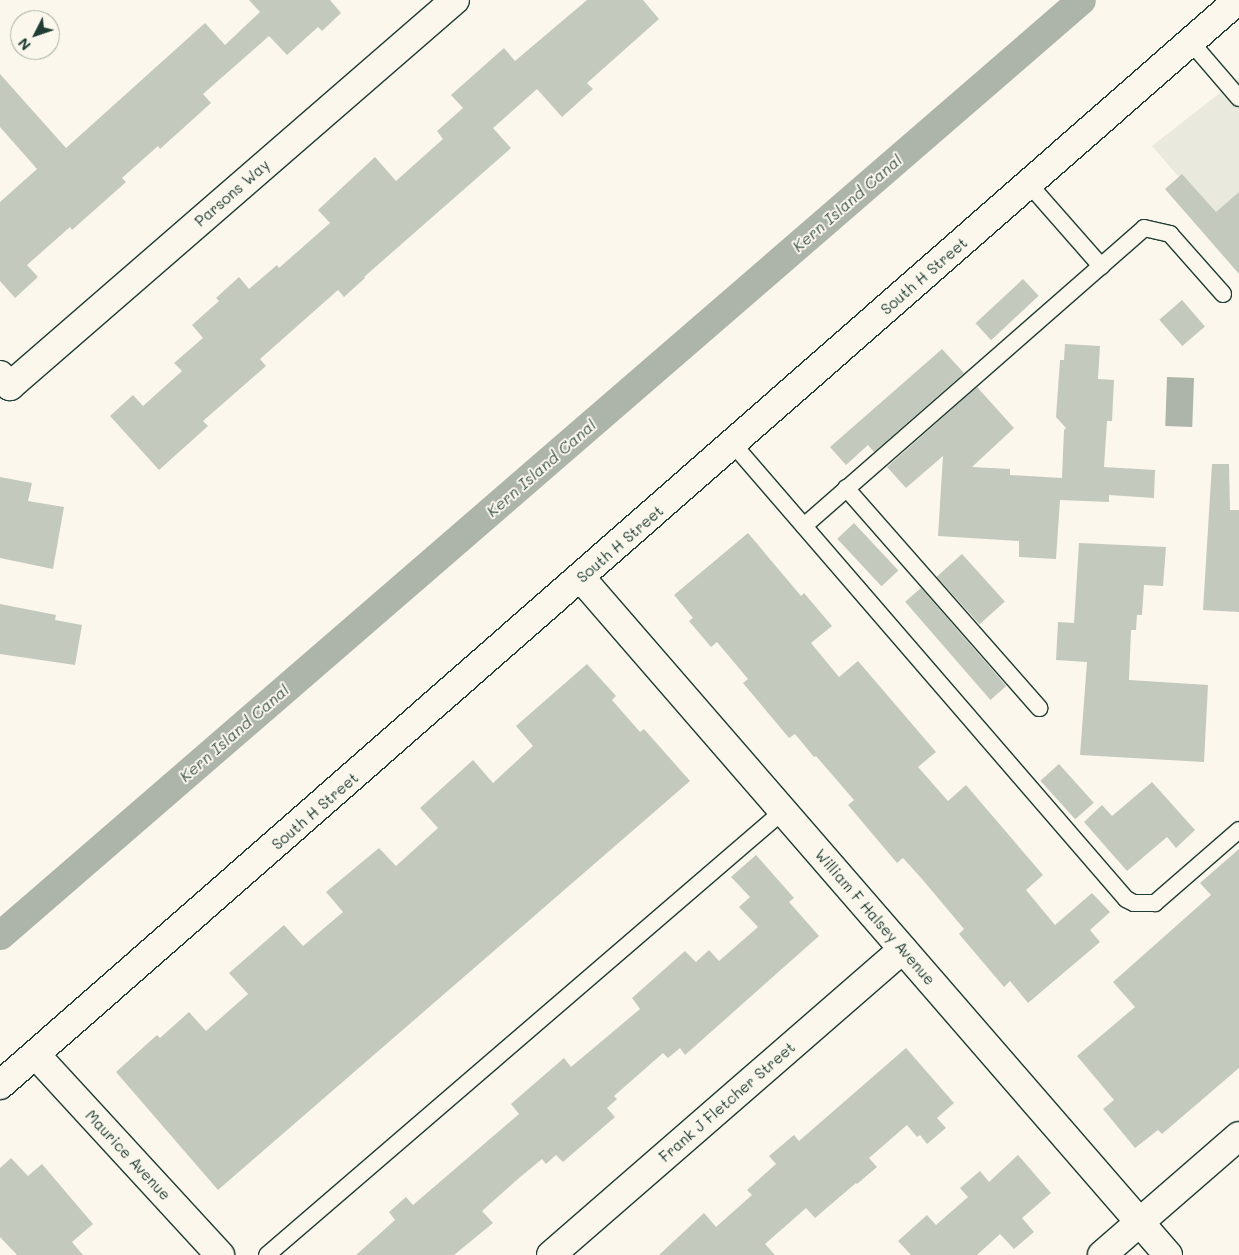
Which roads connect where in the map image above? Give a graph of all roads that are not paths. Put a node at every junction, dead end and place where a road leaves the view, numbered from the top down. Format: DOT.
graph roads {
  1 [pos="455,0"];
  2 [pos="1238,0"];
  3 [pos="1190,41"];
  4 [pos="1239,98"];
  5 [pos="1028,183"];
  6 [pos="1101,266"];
  7 [pos="1223,294"];
  8 [pos="5,381"];
  9 [pos="733,444"];
  10 [pos="846,488"];
  11 [pos="804,526"];
  12 [pos="581,578"];
  13 [pos="1039,708"];
  14 [pos="784,812"];
  15 [pos="1239,830"];
  16 [pos="903,950"];
  17 [pos="36,1055"];
  18 [pos="0,1085"];
  19 [pos="1239,1136"];
  20 [pos="1140,1222"];
  21 [pos="220,1255"];
  22 [pos="267,1255"];
  23 [pos="551,1255"];
  24 [pos="1102,1255"];
  25 [pos="1168,1255"];
  1 -- 8 [label="street, Parsons Way"];
  2 -- 3 [label="street, South H Street"];
  3 -- 4 [label="lane"];
  3 -- 5 [label="street, South H Street"];
  5 -- 6 [label="lane"];
  5 -- 9 [label="street, South H Street"];
  6 -- 7 [label="lane"];
  6 -- 10 [label="lane"];
  9 -- 11 [label="lane"];
  9 -- 12 [label="street, South H Street"];
  10 -- 11 [label="lane"];
  10 -- 13 [label="lane"];
  11 -- 15 [label="lane"];
  12 -- 14 [label="street, William F Halsey Avenue"];
  12 -- 17 [label="street, South H Street"];
  14 -- 16 [label="street, William F Halsey Avenue"];
  14 -- 22 [label="lane"];
  16 -- 20 [label="street, William F Halsey Avenue"];
  16 -- 23 [label="street, Frank J Fletcher Street"];
  17 -- 18 [label="street, South H Street"];
  17 -- 21 [label="street, Maurice Avenue"];
  19 -- 20 [label="street"];
  20 -- 24 [label="street"];
  20 -- 25 [label="street, William F Halsey Avenue"];
}
